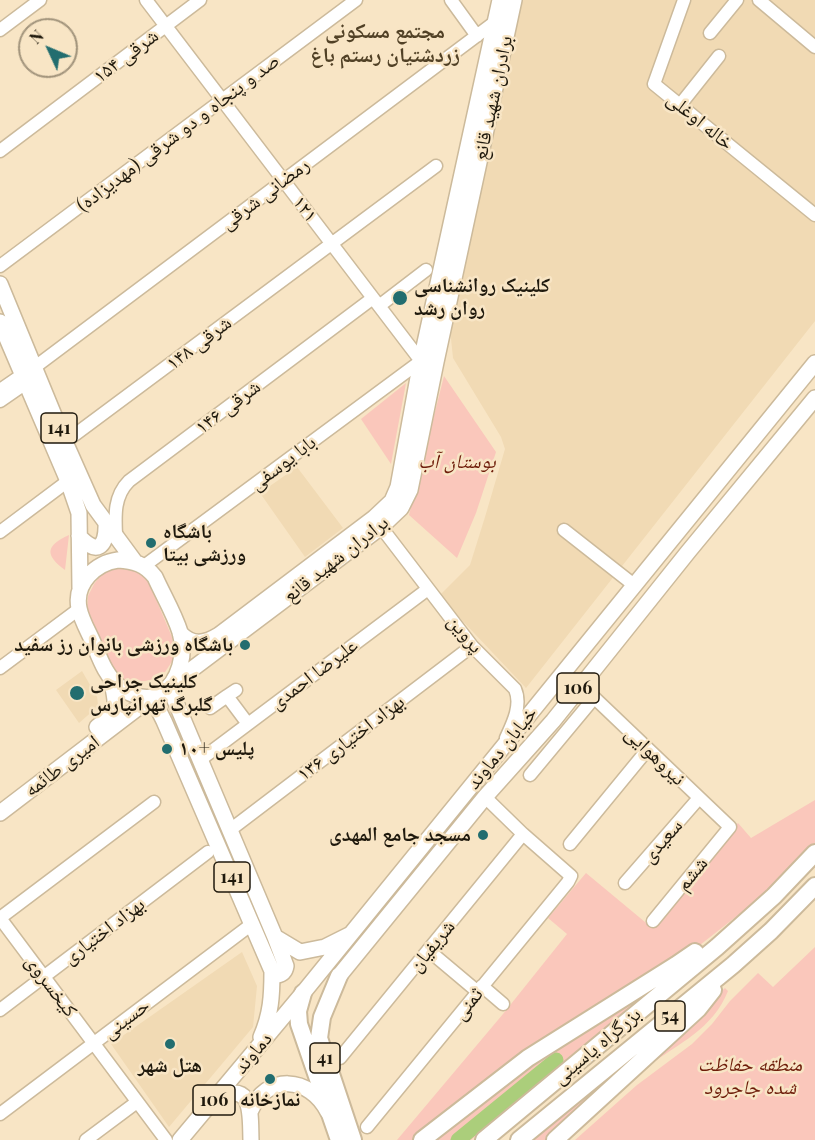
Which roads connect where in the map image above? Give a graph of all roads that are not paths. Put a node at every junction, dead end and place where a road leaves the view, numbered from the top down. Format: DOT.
graph roads {
  1 [pos="39,0"];
  2 [pos="146,0"];
  3 [pos="200,0"];
  4 [pos="356,0"];
  5 [pos="451,0"];
  6 [pos="500,0"];
  7 [pos="514,0"];
  8 [pos="684,0"];
  9 [pos="737,0"];
  10 [pos="759,0"];
  11 [pos="502,23"];
  12 [pos="166,26"];
  13 [pos="0,30"];
  14 [pos="710,33"];
  15 [pos="477,36"];
  16 [pos="815,47"];
  17 [pos="719,56"];
  18 [pos="222,100"];
  19 [pos="680,105"];
  20 [pos="0,151"];
  21 [pos="436,166"];
  22 [pos="283,180"];
  23 [pos="815,215"];
  24 [pos="332,244"];
  25 [pos="0,266"];
  26 [pos="426,270"];
  27 [pos="0,284"];
  28 [pos="376,302"];
  29 [pos="0,322"];
  30 [pos="428,361"];
  31 [pos="815,363"];
  32 [pos="27,375"];
  33 [pos="2,391"];
  34 [pos="815,398"];
  35 [pos="65,442"];
  36 [pos="68,481"];
  37 [pos="381,527"];
  38 [pos="111,529"];
  39 [pos="564,530"];
  40 [pos="0,532"];
  41 [pos="79,536"];
  42 [pos="140,564"];
  43 [pos="634,585"];
  44 [pos="428,589"];
  45 [pos="80,592"];
  46 [pos="79,609"];
  47 [pos="180,633"];
  48 [pos="472,646"];
  49 [pos="0,668"];
  50 [pos="111,679"];
  51 [pos="584,681"];
  52 [pos="171,685"];
  53 [pos="152,697"];
  54 [pos="594,698"];
  55 [pos="536,706"];
  56 [pos="116,707"];
  57 [pos="210,708"];
  58 [pos="132,712"];
  59 [pos="248,724"];
  60 [pos="502,747"];
  61 [pos="648,749"];
  62 [pos="201,760"];
  63 [pos="531,775"];
  64 [pos="699,798"];
  65 [pos="0,800"];
  66 [pos="483,800"];
  67 [pos="154,802"];
  68 [pos="0,813"];
  69 [pos="730,827"];
  70 [pos="230,830"];
  71 [pos="521,836"];
  72 [pos="570,844"];
  73 [pos="208,852"];
  74 [pos="815,853"];
  75 [pos="625,883"];
  76 [pos="815,886"];
  77 [pos="774,896"];
  78 [pos="0,918"];
  79 [pos="653,921"];
  80 [pos="252,924"];
  81 [pos="350,935"];
  82 [pos="275,937"];
  83 [pos="428,951"];
  84 [pos="733,965"];
  85 [pos="272,971"];
  86 [pos="44,976"];
  87 [pos="339,976"];
  88 [pos="480,989"];
  89 [pos="303,993"];
  90 [pos="503,1004"];
  91 [pos="0,1010"];
  92 [pos="94,1043"];
  93 [pos="340,1058"];
  94 [pos="247,1060"];
  95 [pos="214,1100"];
  96 [pos="137,1102"];
  97 [pos="343,1111"];
  98 [pos="250,1112"];
  99 [pos="0,1114"];
  100 [pos="365,1133"];
  101 [pos="337,1134"];
  102 [pos="86,1140"];
  103 [pos="166,1140"];
  104 [pos="180,1140"];
  105 [pos="251,1140"];
  106 [pos="353,1140"];
  107 [pos="422,1140"];
  108 [pos="484,1140"];
  109 [pos="519,1140"];
  110 [pos="555,1140"];
  1 -- 13 [label="street"];
  2 -- 12 [label="street, ۱۲۱"];
  3 -- 12 [label="street, ۱۵۴ شرقی"];
  4 -- 18 [label="street, صد و پنجاه و دو شرقی (مهدیزاده)"];
  5 -- 15 [label="street"];
  6 -- 11 [label="main road, برادران شهید قانع"];
  7 -- 11 [label="main road, برادران شهید قانع"];
  8 -- 19 [label="street, خاله اوغلی"];
  9 -- 14 [label="street"];
  10 -- 16 [label="street"];
  11 -- 15 [label="street, رمضانی شرقی"];
  11 -- 30 [label="main road, برادران شهید قانع"];
  12 -- 18 [label="street, ۱۲۱"];
  12 -- 20 [label="street, ۱۵۴ شرقی"];
  15 -- 22 [label="street, رمضانی شرقی"];
  17 -- 19 [label="street"];
  18 -- 22 [label="street, ۱۲۱"];
  18 -- 25 [label="street, صد و پنجاه و دو شرقی (مهدیزاده)"];
  19 -- 23 [label="street, خاله اوغلی"];
  21 -- 24 [label="street, ۱۴۸ شرقی"];
  22 -- 24 [label="street, ۱۲۱"];
  22 -- 32 [label="street, رمضانی شرقی"];
  24 -- 28 [label="street, ۱۲۱"];
  24 -- 35 [label="street, ۱۴۸ شرقی"];
  26 -- 28 [label="street, ۱۴۶ شرقی"];
  27 -- 32 [label="main road, 141"];
  28 -- 30 [label="street, ۱۲۱"];
  28 -- 38 [label="street, ۱۴۶ شرقی"];
  29 -- 32 [label="main road, 141"];
  30 -- 37 [label="main road, برادران شهید قانع"];
  30 -- 42 [label="street, بابا یوسفی"];
  30 -- 47 [label="main road, برادران شهید قانع"];
  31 -- 43 [label="main road, خیابان دماوند / 106"];
  32 -- 33 [label="street, رمضانی شرقی"];
  32 -- 35 [label="main road, 141"];
  32 -- 36 [label="main road, 141"];
  34 -- 51 [label="main road, خیابان دماوند / 106"];
  35 -- 38 [label="main road, 141"];
  36 -- 40 [label="street"];
  36 -- 41 [label="main road, 141"];
  37 -- 44 [label="street, پروین"];
  37 -- 52 [label="main road, برادران شهید قانع"];
  38 -- 41 [label="main road"];
  38 -- 42 [label="main road, 141"];
  39 -- 43 [label="street"];
  41 -- 45 [label="main road, 141"];
  42 -- 45 [label="main road"];
  42 -- 47 [label="main road"];
  43 -- 55 [label="main road, خیابان دماوند / 106"];
  44 -- 48 [label="street, پروین"];
  44 -- 59 [label="street, علیرضا احمدی"];
  45 -- 46 [label="main road"];
  46 -- 49 [label="street"];
  46 -- 50 [label="main road"];
  47 -- 52 [label="main road"];
  48 -- 60 [label="street, پروین"];
  48 -- 70 [label="street, بهزاد اختیاری ۱۳۶"];
  50 -- 53 [label="main road"];
  50 -- 56 [label="main road"];
  51 -- 54 [label="street, نیروهوایی"];
  51 -- 55 [label="main road"];
  51 -- 66 [label="main road, خیابان دماوند / 106"];
  52 -- 53 [label="main road"];
  52 -- 62 [label="main road, 141"];
  53 -- 58 [label="main road, امیری طائمه"];
  53 -- 80 [label="main road, 141"];
  54 -- 61 [label="street, نیروهوایی"];
  54 -- 63 [label="street"];
  55 -- 60 [label="main road, خیابان دماوند / 106"];
  56 -- 58 [label="main road"];
  56 -- 65 [label="main road, امیری طائمه"];
  57 -- 59 [label="street"];
  58 -- 68 [label="main road, امیری طائمه"];
  59 -- 62 [label="street, علیرضا احمدی"];
  60 -- 81 [label="main road, خیابان دماوند / 106"];
  61 -- 64 [label="street, نیروهوایی"];
  61 -- 72 [label="street"];
  62 -- 70 [label="main road, 141"];
  64 -- 69 [label="street, نیروهوایی"];
  64 -- 75 [label="street, سعیدی"];
  66 -- 71 [label="street"];
  66 -- 87 [label="main road, خیابان دماوند / 106"];
  67 -- 78 [label="street"];
  69 -- 79 [label="street, ششم"];
  70 -- 82 [label="main road, 141"];
  71 -- 83 [label="street, شریفیان"];
  71 -- 88 [label="street, ثمنی"];
  73 -- 86 [label="street, بهزاد اختیاری"];
  74 -- 77 [label="highway, بزرگراه یاسینی / 54"];
  76 -- 84 [label="highway, بزرگراه یاسینی / 54"];
  77 -- 107 [label="highway"];
  77 -- 108 [label="highway, بزرگراه یاسینی / 54"];
  78 -- 86 [label="street, کیخسروی"];
  80 -- 85 [label="main road, 141"];
  80 -- 92 [label="street, حسینی"];
  81 -- 82 [label="main road"];
  81 -- 89 [label="main road, خیابان دماوند / 106"];
  82 -- 85 [label="main road"];
  83 -- 88 [label="street"];
  83 -- 93 [label="street, شریفیان"];
  84 -- 109 [label="highway, بزرگراه یاسینی / 54"];
  84 -- 110 [label="highway"];
  85 -- 94 [label="main road, 141"];
  86 -- 91 [label="street, بهزاد اختیاری"];
  86 -- 92 [label="street, کیخسروی"];
  87 -- 97 [label="highway, 41"];
  88 -- 90 [label="street"];
  88 -- 100 [label="street, ثمنی"];
  89 -- 94 [label="main road, دماوند / 106"];
  89 -- 101 [label="highway, 41"];
  92 -- 96 [label="street, کیخسروی"];
  92 -- 99 [label="street, حسینی"];
  94 -- 95 [label="main road, دماوند / 106"];
  95 -- 98 [label="main road"];
  95 -- 104 [label="main road, دماوند / 106"];
  96 -- 102 [label="street"];
  96 -- 103 [label="street, کیخسروی"];
  97 -- 100 [label="highway"];
  97 -- 106 [label="highway, 41"];
  98 -- 101 [label="main road"];
  98 -- 105 [label="main road, 106"];
}
